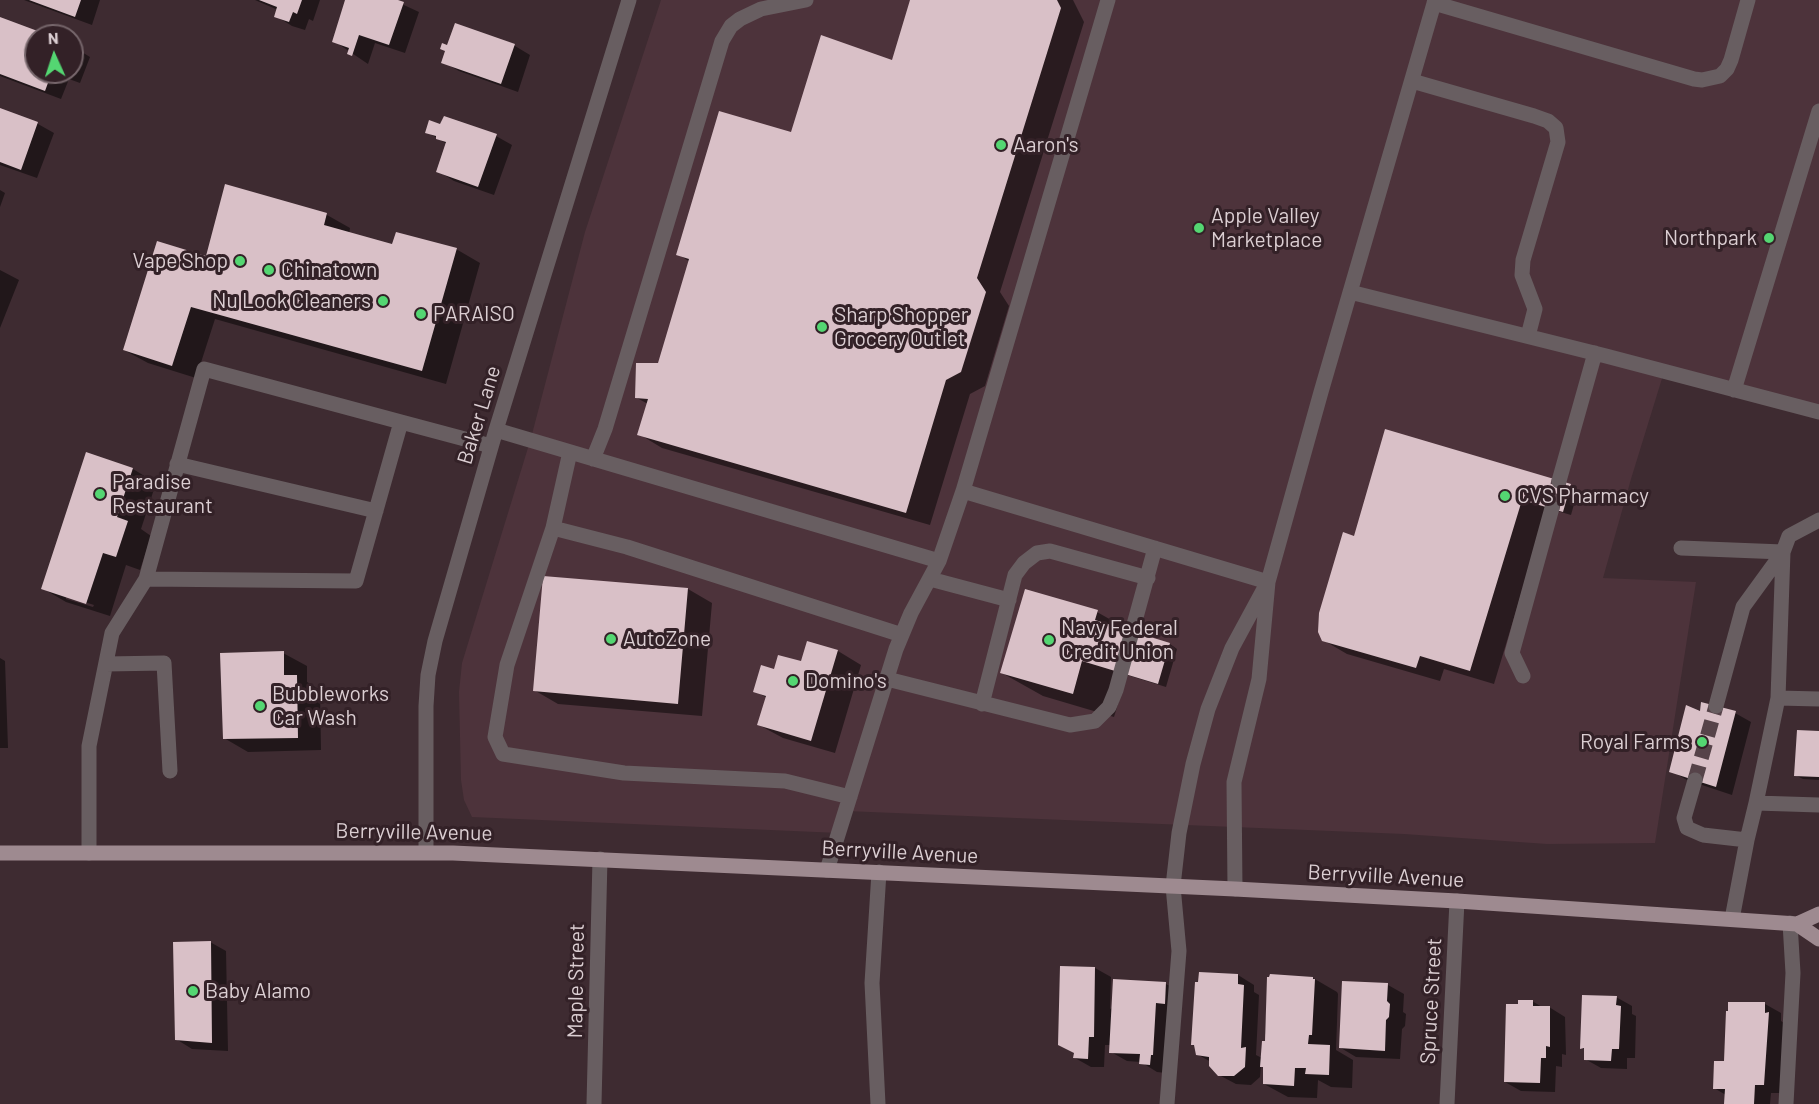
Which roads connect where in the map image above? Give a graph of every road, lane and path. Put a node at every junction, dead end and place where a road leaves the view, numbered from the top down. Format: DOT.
graph roads {
  1 [pos="629,0"];
  2 [pos="807,0"];
  3 [pos="1108,0"];
  4 [pos="1748,0"];
  5 [pos="1435,2"];
  6 [pos="1412,81"];
  7 [pos="1819,111"];
  8 [pos="1350,292"];
  9 [pos="1528,336"];
  10 [pos="1595,353"];
  11 [pos="1734,390"];
  12 [pos="1819,412"];
  13 [pos="401,422"];
  14 [pos="496,430"];
  15 [pos="491,446"];
  16 [pos="570,452"];
  17 [pos="593,459"];
  18 [pos="177,464"];
  19 [pos="1559,481"];
  20 [pos="963,491"];
  21 [pos="1552,508"];
  22 [pos="376,512"];
  23 [pos="1819,520"];
  24 [pos="553,528"];
  25 [pos="1155,548"];
  26 [pos="1681,548"];
  27 [pos="1783,552"];
  28 [pos="939,561"];
  29 [pos="1148,578"];
  30 [pos="146,579"];
  31 [pos="930,579"];
  32 [pos="1268,582"];
  33 [pos="1009,600"];
  34 [pos="902,634"];
  35 [pos="106,664"];
  36 [pos="1523,676"];
  37 [pos="887,679"];
  38 [pos="1778,698"];
  39 [pos="1819,699"];
  40 [pos="982,704"];
  41 [pos="1716,706"];
  42 [pos="170,771"];
  43 [pos="1695,780"];
  44 [pos="850,797"];
  45 [pos="1756,803"];
  46 [pos="1819,806"];
  47 [pos="1747,840"];
  48 [pos="426,852"];
  49 [pos="0,853"];
  50 [pos="89,853"];
  51 [pos="600,859"];
  52 [pos="826,870"];
  53 [pos="879,872"];
  54 [pos="1173,886"];
  55 [pos="1235,889"];
  56 [pos="1457,901"];
  57 [pos="1819,914"];
  58 [pos="1732,919"];
  59 [pos="1793,923"];
  60 [pos="1819,939"];
  61 [pos="594,1104"];
  62 [pos="878,1104"];
  63 [pos="1167,1104"];
  64 [pos="1447,1104"];
  65 [pos="1786,1104"];
  1 -- 14 [label="street, Baker Lane"];
  2 -- 17 [label="street"];
  3 -- 20 [label="street"];
  4 -- 5 [label="street"];
  5 -- 6 [label="street"];
  6 -- 8 [label="street"];
  6 -- 9 [label="street"];
  7 -- 11 [label="street"];
  8 -- 9 [label="street"];
  8 -- 32 [label="street"];
  9 -- 10 [label="street"];
  10 -- 11 [label="street"];
  10 -- 19 [label="street"];
  11 -- 12 [label="street"];
  13 -- 15 [label="street"];
  13 -- 18 [label="street"];
  13 -- 22 [label="street"];
  14 -- 15 [label="street, Baker Lane"];
  14 -- 16 [label="street"];
  15 -- 48 [label="street, Baker Lane"];
  16 -- 17 [label="street"];
  16 -- 24 [label="street"];
  17 -- 28 [label="street"];
  18 -- 22 [label="street"];
  18 -- 30 [label="street"];
  20 -- 25 [label="street"];
  20 -- 28 [label="street"];
  21 -- 36 [label="street"];
  22 -- 30 [label="street"];
  23 -- 27 [label="street"];
  24 -- 34 [label="street"];
  24 -- 44 [label="street"];
  25 -- 29 [label="street"];
  25 -- 32 [label="street"];
  26 -- 27 [label="street"];
  27 -- 38 [label="street"];
  27 -- 41 [label="street"];
  28 -- 31 [label="street"];
  29 -- 33 [label="street"];
  29 -- 40 [label="street"];
  30 -- 35 [label="street"];
  31 -- 33 [label="street"];
  31 -- 34 [label="street"];
  32 -- 54 [label="street"];
  32 -- 55 [label="street"];
  33 -- 40 [label="street"];
  34 -- 37 [label="street"];
  35 -- 42 [label="street"];
  35 -- 50 [label="street"];
  37 -- 40 [label="street"];
  37 -- 44 [label="street"];
  38 -- 39 [label="street"];
  38 -- 45 [label="street"];
  43 -- 47 [label="street"];
  44 -- 52 [label="street"];
  45 -- 46 [label="street"];
  45 -- 47 [label="street"];
  47 -- 58 [label="street"];
  48 -- 50 [label="main road, Berryville Avenue"];
  48 -- 51 [label="main road, Berryville Avenue"];
  49 -- 50 [label="main road, Berryville Avenue"];
  51 -- 52 [label="main road, Berryville Avenue"];
  51 -- 61 [label="street, Maple Street"];
  52 -- 53 [label="main road, Berryville Avenue"];
  53 -- 54 [label="main road, Berryville Avenue"];
  53 -- 62 [label="street"];
  54 -- 55 [label="main road, Berryville Avenue"];
  54 -- 63 [label="street"];
  55 -- 56 [label="main road, Berryville Avenue"];
  56 -- 58 [label="main road, Berryville Avenue"];
  56 -- 64 [label="street, Spruce Street"];
  57 -- 59 [label="main road, Berryville Avenue"];
  58 -- 59 [label="main road, Berryville Avenue"];
  59 -- 60 [label="main road"];
  59 -- 65 [label="street"];
}
